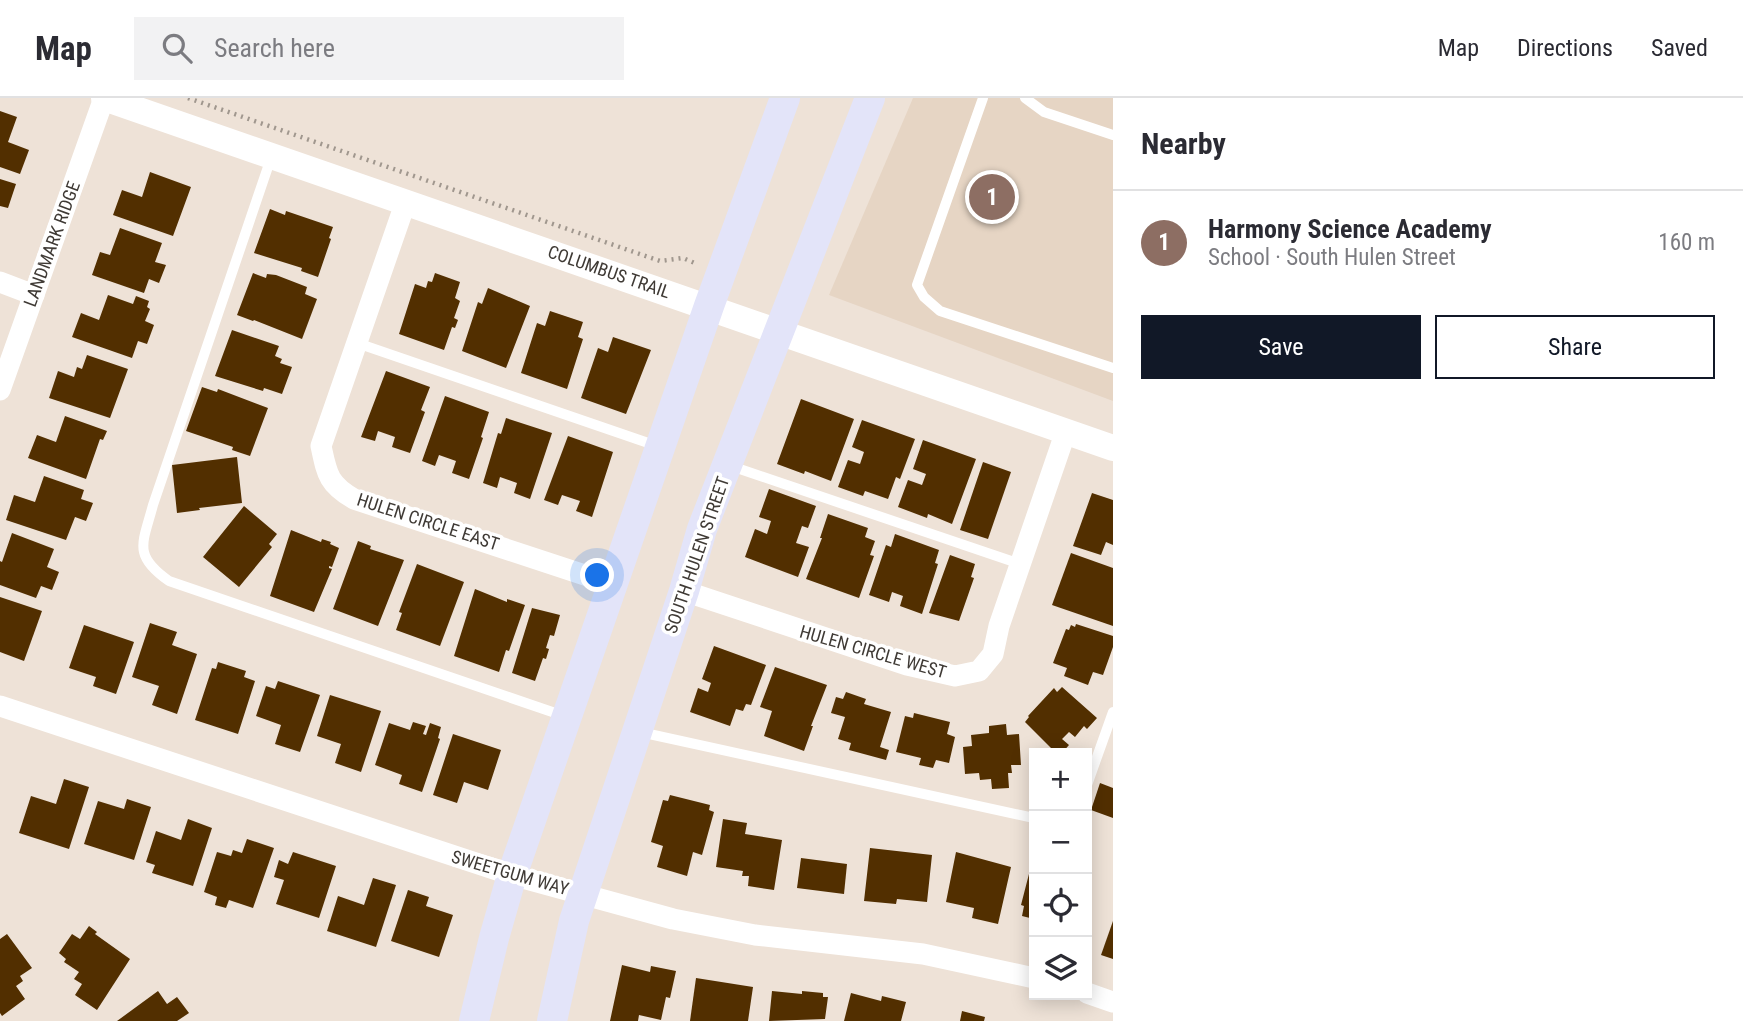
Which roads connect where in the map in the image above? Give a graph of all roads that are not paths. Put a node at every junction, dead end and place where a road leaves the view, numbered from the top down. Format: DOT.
graph roads {
  1 [pos="104,98"];
  2 [pos="785,98"];
  3 [pos="870,98"];
  4 [pos="983,98"];
  5 [pos="1025,98"];
  6 [pos="1113,135"];
  7 [pos="272,155"];
  8 [pos="406,201"];
  9 [pos="0,282"];
  10 [pos="34,295"];
  11 [pos="709,306"];
  12 [pos="779,332"];
  13 [pos="357,342"];
  14 [pos="1113,368"];
  15 [pos="0,390"];
  16 [pos="1066,431"];
  17 [pos="659,447"];
  18 [pos="1113,448"];
  19 [pos="727,465"];
  20 [pos="1020,564"];
  21 [pos="612,584"];
  22 [pos="684,591"];
  23 [pos="0,706"];
  24 [pos="1113,712"];
  25 [pos="566,717"];
  26 [pos="637,731"];
  27 [pos="1092,771"];
  28 [pos="1029,817"];
  29 [pos="512,875"];
  30 [pos="582,894"];
  31 [pos="1029,977"];
  32 [pos="1092,995"];
  33 [pos="1113,1002"];
  34 [pos="474,1021"];
  35 [pos="552,1021"];
  1 -- 7 [label="street, COLUMBUS TRAIL"];
  1 -- 10 [label="street, LANDMARK RIDGE"];
  2 -- 11 [label="main road"];
  3 -- 12 [label="main road, SOUTH HULEN STREET"];
  4 -- 14 [label="lane"];
  5 -- 6 [label="lane"];
  7 -- 8 [label="street, COLUMBUS TRAIL"];
  7 -- 25 [label="lane"];
  8 -- 11 [label="street, COLUMBUS TRAIL"];
  8 -- 13 [label="street, HULEN CIRCLE EAST"];
  9 -- 10 [label="street"];
  10 -- 15 [label="street, LANDMARK RIDGE"];
  11 -- 12 [label="street, COLUMBUS TRAIL"];
  11 -- 17 [label="main road"];
  12 -- 16 [label="street, COLUMBUS TRAIL"];
  12 -- 19 [label="main road, SOUTH HULEN STREET"];
  13 -- 17 [label="lane"];
  13 -- 21 [label="street, HULEN CIRCLE EAST"];
  16 -- 18 [label="street, COLUMBUS TRAIL"];
  16 -- 20 [label="street, HULEN CIRCLE WEST"];
  17 -- 21 [label="main road"];
  19 -- 20 [label="lane"];
  19 -- 22 [label="main road, SOUTH HULEN STREET"];
  20 -- 22 [label="street, HULEN CIRCLE WEST"];
  21 -- 25 [label="main road"];
  22 -- 26 [label="main road, SOUTH HULEN STREET"];
  23 -- 29 [label="street, SWEETGUM WAY"];
  24 -- 27 [label="lane"];
  25 -- 29 [label="main road"];
  26 -- 28 [label="lane"];
  26 -- 30 [label="main road, SOUTH HULEN STREET"];
  29 -- 30 [label="street, SWEETGUM WAY"];
  29 -- 34 [label="main road"];
  30 -- 31 [label="street, SWEETGUM WAY"];
  30 -- 35 [label="main road, SOUTH HULEN STREET"];
  32 -- 33 [label="street"];
}
